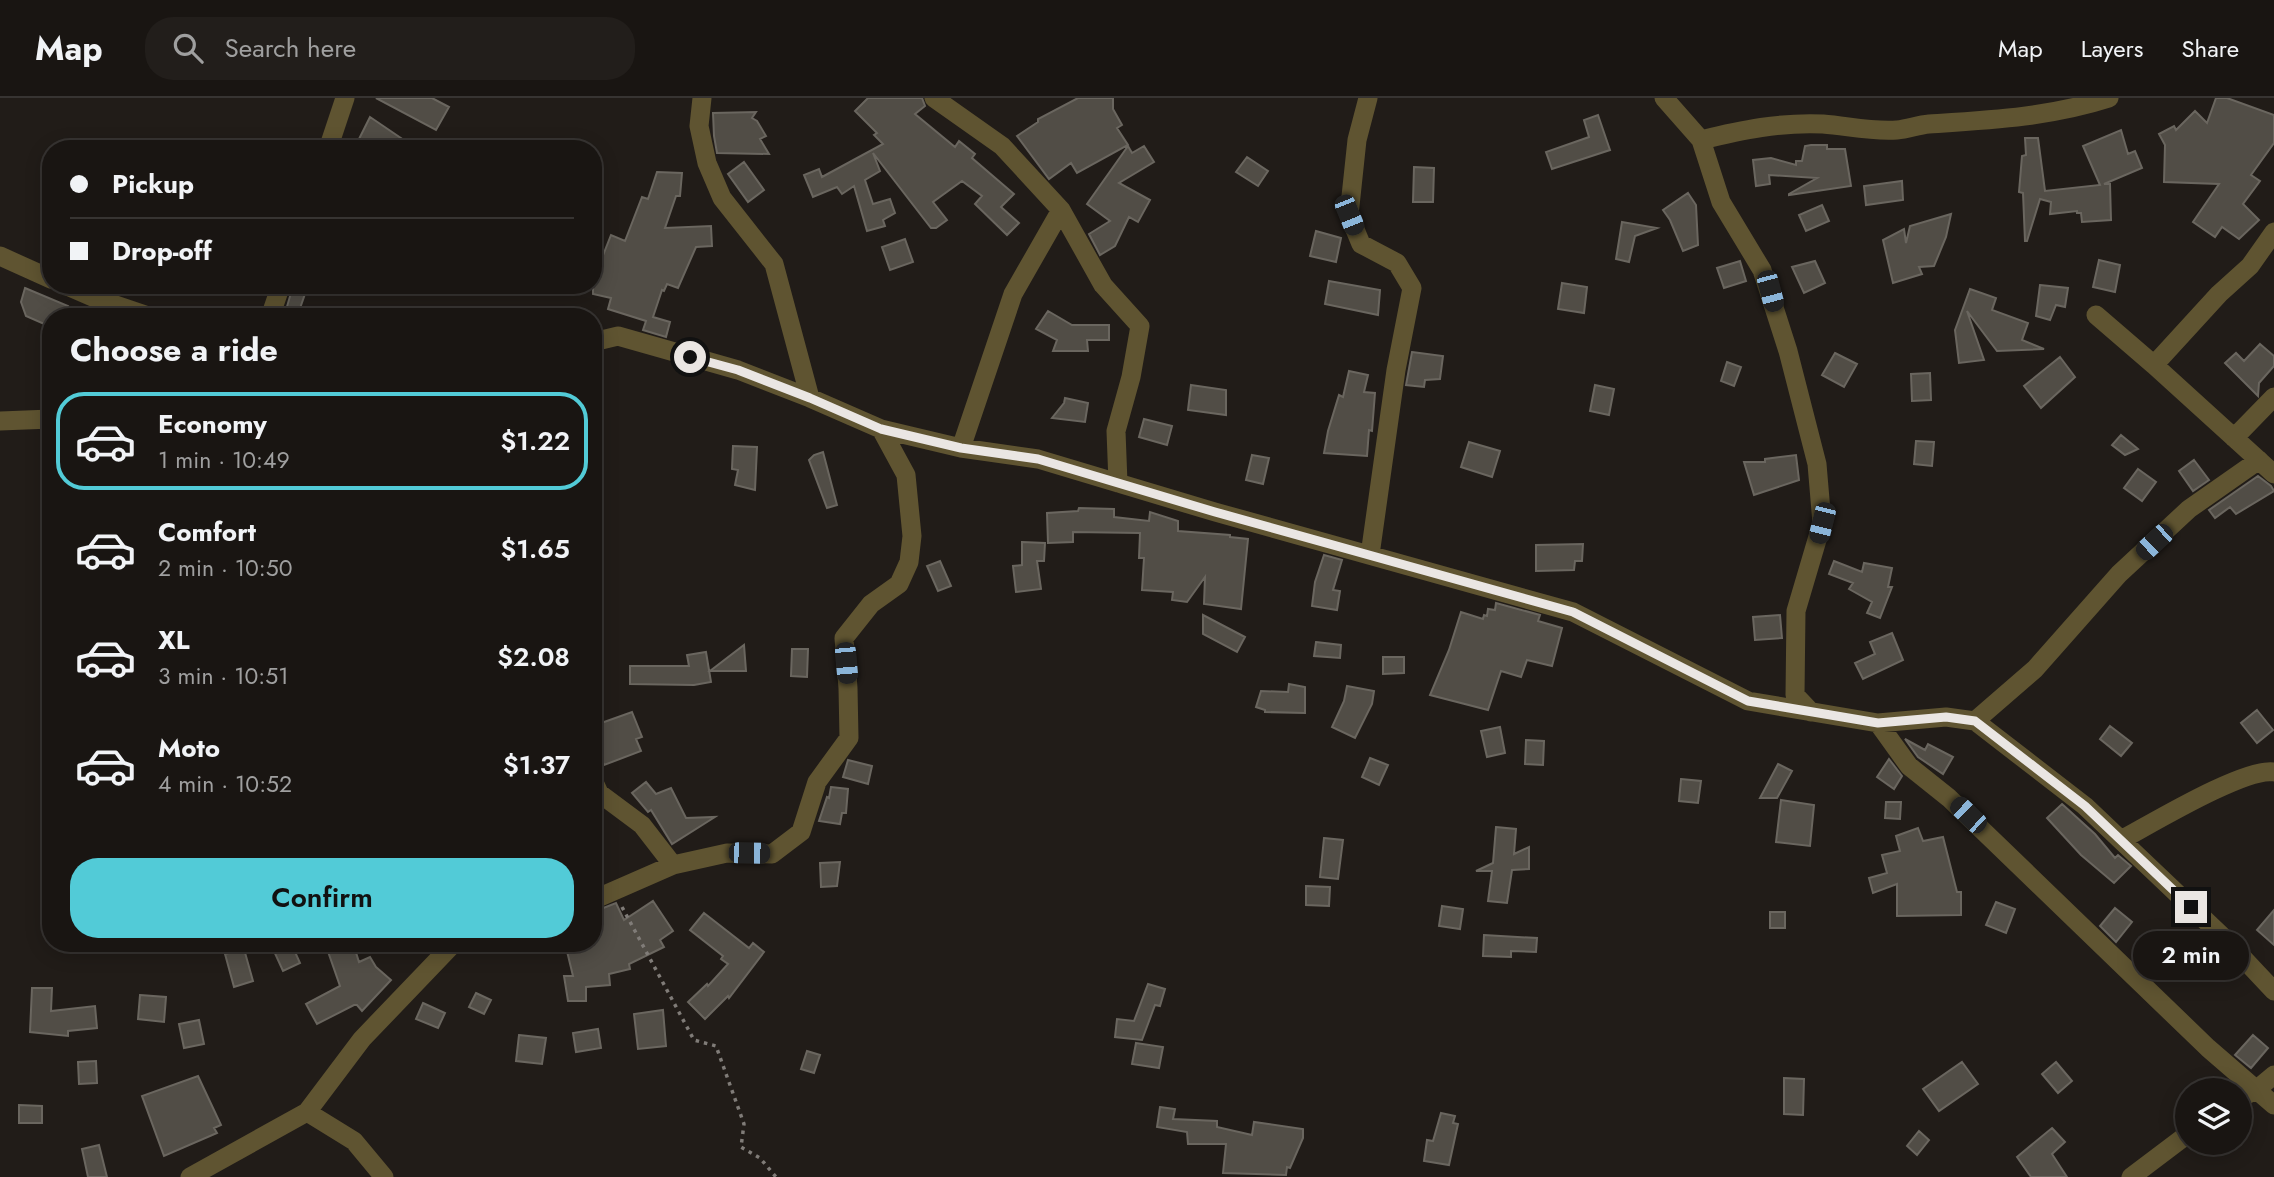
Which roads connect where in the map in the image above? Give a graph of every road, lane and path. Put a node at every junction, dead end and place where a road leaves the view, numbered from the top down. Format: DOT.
graph roads {
  1 [pos="345,98"];
  2 [pos="702,98"];
  3 [pos="934,98"];
  4 [pos="1368,98"];
  5 [pos="1664,98"];
  6 [pos="2109,98"];
  7 [pos="331,140"];
  8 [pos="1701,140"];
  9 [pos="1061,210"];
  10 [pos="2274,232"];
  11 [pos="0,256"];
  12 [pos="42,275"];
  13 [pos="86,294"];
  14 [pos="124,308"];
  15 [pos="2096,315"];
  16 [pos="602,340"];
  17 [pos="2154,365"];
  18 [pos="2274,397"];
  19 [pos="810,398"];
  20 [pos="42,419"];
  21 [pos="0,421"];
  22 [pos="881,429"];
  23 [pos="2234,438"];
  24 [pos="961,448"];
  25 [pos="2259,460"];
  26 [pos="2274,474"];
  27 [pos="1118,483"];
  28 [pos="1370,555"];
  29 [pos="1811,712"];
  30 [pos="1975,721"];
  31 [pos="1878,723"];
  32 [pos="2274,772"];
  33 [pos="602,795"];
  34 [pos="2121,840"];
  35 [pos="673,865"];
  36 [pos="612,890"];
  37 [pos="602,895"];
  38 [pos="445,952"];
  39 [pos="2274,991"];
  40 [pos="2274,1075"];
  41 [pos="2234,1078"];
  42 [pos="2252,1091"];
  43 [pos="2252,1096"];
  44 [pos="2274,1105"];
  45 [pos="307,1112"];
  46 [pos="2175,1144"];
  47 [pos="190,1177"];
  48 [pos="384,1177"];
  49 [pos="776,1177"];
  50 [pos="2131,1177"];
  1 -- 7 [label="street"];
  2 -- 19 [label="street"];
  3 -- 9 [label="street"];
  4 -- 28 [label="street"];
  5 -- 8 [label="street"];
  6 -- 8 [label="street"];
  8 -- 29 [label="street"];
  9 -- 24 [label="street"];
  9 -- 27 [label="street"];
  10 -- 17 [label="street"];
  11 -- 12 [label="street"];
  13 -- 14 [label="street"];
  15 -- 17 [label="street"];
  16 -- 19 [label="street"];
  17 -- 23 [label="street"];
  18 -- 23 [label="street"];
  19 -- 22 [label="street"];
  20 -- 21 [label="street"];
  22 -- 24 [label="street"];
  22 -- 35 [label="street"];
  23 -- 25 [label="street"];
  24 -- 27 [label="street"];
  25 -- 26 [label="street"];
  25 -- 30 [label="street"];
  27 -- 28 [label="street"];
  28 -- 29 [label="street"];
  29 -- 31 [label="street"];
  30 -- 31 [label="street"];
  30 -- 34 [label="street"];
  31 -- 41 [label="street"];
  32 -- 34 [label="street"];
  33 -- 35 [label="street"];
  34 -- 39 [label="street"];
  35 -- 36 [label="street"];
  36 -- 37 [label="street"];
  36 -- 49 [label="path"];
  38 -- 45 [label="street"];
  40 -- 42 [label="street"];
  43 -- 44 [label="street"];
  45 -- 47 [label="street"];
  45 -- 48 [label="street"];
  46 -- 50 [label="street"];
}
